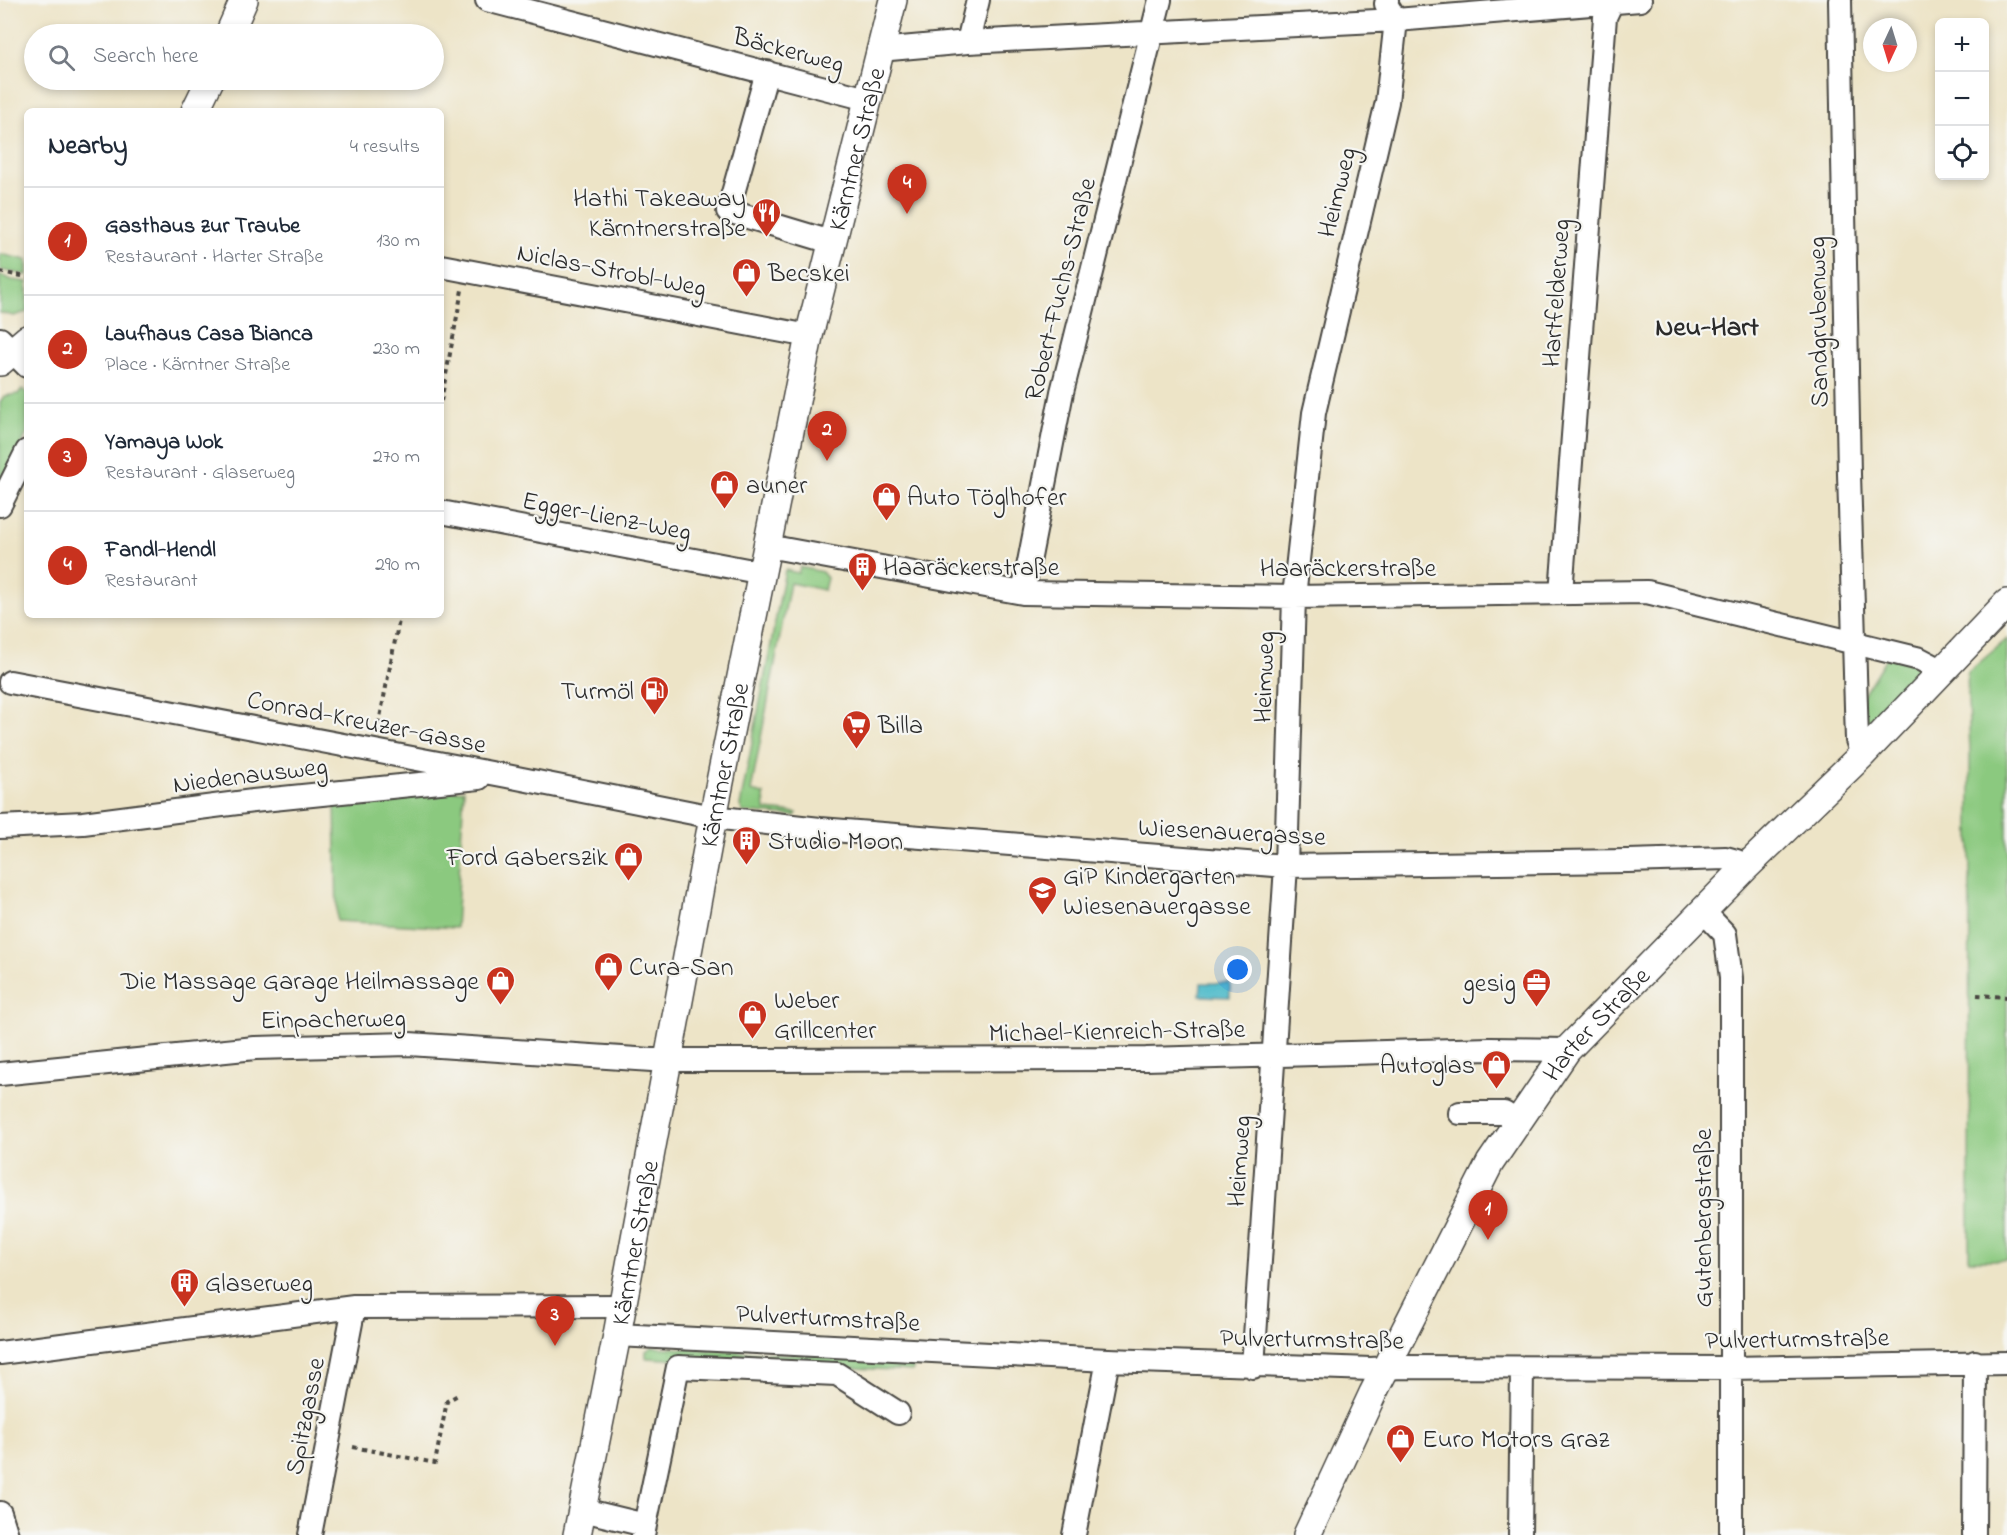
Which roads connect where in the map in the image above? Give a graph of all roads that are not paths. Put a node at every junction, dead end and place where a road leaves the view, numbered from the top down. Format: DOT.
graph roads {
  1 [pos="244,0"];
  2 [pos="487,0"];
  3 [pos="893,0"];
  4 [pos="978,0"];
  5 [pos="1160,0"];
  6 [pos="1640,0"];
  7 [pos="1840,0"];
  8 [pos="1612,1"];
  9 [pos="1391,10"];
  10 [pos="234,24"];
  11 [pos="1151,34"];
  12 [pos="968,42"];
  13 [pos="879,50"];
  14 [pos="768,72"];
  15 [pos="205,90"];
  16 [pos="867,99"];
  17 [pos="196,108"];
  18 [pos="831,242"];
  19 [pos="444,267"];
  20 [pos="808,336"];
  21 [pos="24,457"];
  22 [pos="0,505"];
  23 [pos="444,513"];
  24 [pos="767,546"];
  25 [pos="763,573"];
  26 [pos="1023,593"];
  27 [pos="1561,593"];
  28 [pos="1294,597"];
  29 [pos="2007,603"];
  30 [pos="1855,643"];
  31 [pos="1943,671"];
  32 [pos="10,682"];
  33 [pos="1862,755"];
  34 [pos="507,776"];
  35 [pos="713,817"];
  36 [pos="0,828"];
  37 [pos="1286,866"];
  38 [pos="1745,868"];
  39 [pos="1703,911"];
  40 [pos="1567,1050"];
  41 [pos="1274,1056"];
  42 [pos="668,1059"];
  43 [pos="0,1074"];
  44 [pos="1460,1113"];
  45 [pos="1518,1122"];
  46 [pos="621,1306"];
  47 [pos="354,1307"];
  48 [pos="617,1335"];
  49 [pos="0,1353"];
  50 [pos="1108,1360"];
  51 [pos="1975,1362"];
  52 [pos="2007,1363"];
  53 [pos="1253,1367"];
  54 [pos="1730,1368"];
  55 [pos="1522,1369"];
  56 [pos="1386,1370"];
  57 [pos="898,1413"];
  58 [pos="0,1513"];
  59 [pos="580,1522"];
  60 [pos="644,1530"];
  61 [pos="7,1535"];
  62 [pos="310,1535"];
  63 [pos="1074,1535"];
  64 [pos="1307,1535"];
  65 [pos="1520,1535"];
  66 [pos="1731,1535"];
  67 [pos="1974,1535"];
  1 -- 10 [label="main road"];
  2 -- 14 [label="street, Bäckerweg"];
  3 -- 13 [label="main road, Kärntner Straße"];
  4 -- 12 [label="street"];
  5 -- 11 [label="street, Robert-Fuchs-Straße"];
  6 -- 8 [label="street"];
  7 -- 30 [label="street, Sandgrubenweg"];
  8 -- 9 [label="street"];
  8 -- 27 [label="street, Hartfelderweg"];
  9 -- 11 [label="street"];
  9 -- 28 [label="street, Heimweg"];
  11 -- 12 [label="street"];
  11 -- 26 [label="street, Robert-Fuchs-Straße"];
  12 -- 13 [label="street"];
  13 -- 16 [label="main road, Kärntner Straße"];
  14 -- 16 [label="street, Bäckerweg"];
  14 -- 18 [label="street"];
  15 -- 17 [label="main road"];
  16 -- 18 [label="main road, Kärntner Straße"];
  18 -- 20 [label="main road, Kärntner Straße"];
  19 -- 20 [label="street, Niclas-Strobl-Weg"];
  20 -- 24 [label="main road, Kärntner Straße"];
  21 -- 22 [label="street"];
  23 -- 25 [label="street, Egger-Lienz-Weg"];
  24 -- 25 [label="main road, Kärntner Straße"];
  24 -- 26 [label="street, Haaräckerstraße"];
  25 -- 35 [label="main road, Kärntner Straße"];
  26 -- 28 [label="street, Haaräckerstraße"];
  27 -- 28 [label="street, Haaräckerstraße"];
  27 -- 30 [label="street, Haaräckerstraße"];
  28 -- 37 [label="street, Heimweg"];
  29 -- 31 [label="main road, Harter Straße"];
  30 -- 31 [label="street, Haaräckerstraße"];
  30 -- 33 [label="street"];
  31 -- 33 [label="main road, Harter Straße"];
  32 -- 34 [label="street, Conrad-Kreuzer-Gasse"];
  33 -- 38 [label="main road, Harter Straße"];
  34 -- 35 [label="street, Conrad-Kreuzer-Gasse"];
  34 -- 36 [label="street, Niedenausweg"];
  35 -- 37 [label="street, Wiesenauergasse"];
  35 -- 42 [label="main road, Kärntner Straße"];
  37 -- 38 [label="street, Wiesenauergasse"];
  37 -- 41 [label="street, Heimweg"];
  38 -- 39 [label="main road, Harter Straße"];
  39 -- 40 [label="main road, Harter Straße"];
  39 -- 54 [label="street, Gutenbergstraße"];
  40 -- 41 [label="street, Michael-Kienreich-Straße"];
  40 -- 45 [label="main road, Harter Straße"];
  41 -- 42 [label="street, Michael-Kienreich-Straße"];
  41 -- 53 [label="street, Heimweg"];
  42 -- 43 [label="street, Einpacherweg"];
  42 -- 46 [label="main road, Kärntner Straße"];
  44 -- 45 [label="street"];
  45 -- 56 [label="main road, Harter Straße"];
  46 -- 47 [label="street"];
  46 -- 48 [label="main road, Kärntner Straße"];
  47 -- 49 [label="street"];
  47 -- 62 [label="street, Spitzgasse"];
  48 -- 50 [label="street, Pulverturmstraße"];
  48 -- 59 [label="main road, Kärntner Straße"];
  50 -- 53 [label="street, Pulverturmstraße"];
  50 -- 63 [label="street"];
  51 -- 52 [label="street, Pulverturmstraße"];
  51 -- 54 [label="street, Pulverturmstraße"];
  51 -- 67 [label="street"];
  53 -- 56 [label="street, Pulverturmstraße"];
  54 -- 55 [label="street, Pulverturmstraße"];
  54 -- 66 [label="street, Gutenbergstraße"];
  55 -- 56 [label="street, Pulverturmstraße"];
  55 -- 65 [label="street"];
  56 -- 64 [label="main road, Harter Straße"];
  57 -- 60 [label="street"];
  58 -- 61 [label="street"];
  59 -- 60 [label="street"];
}
